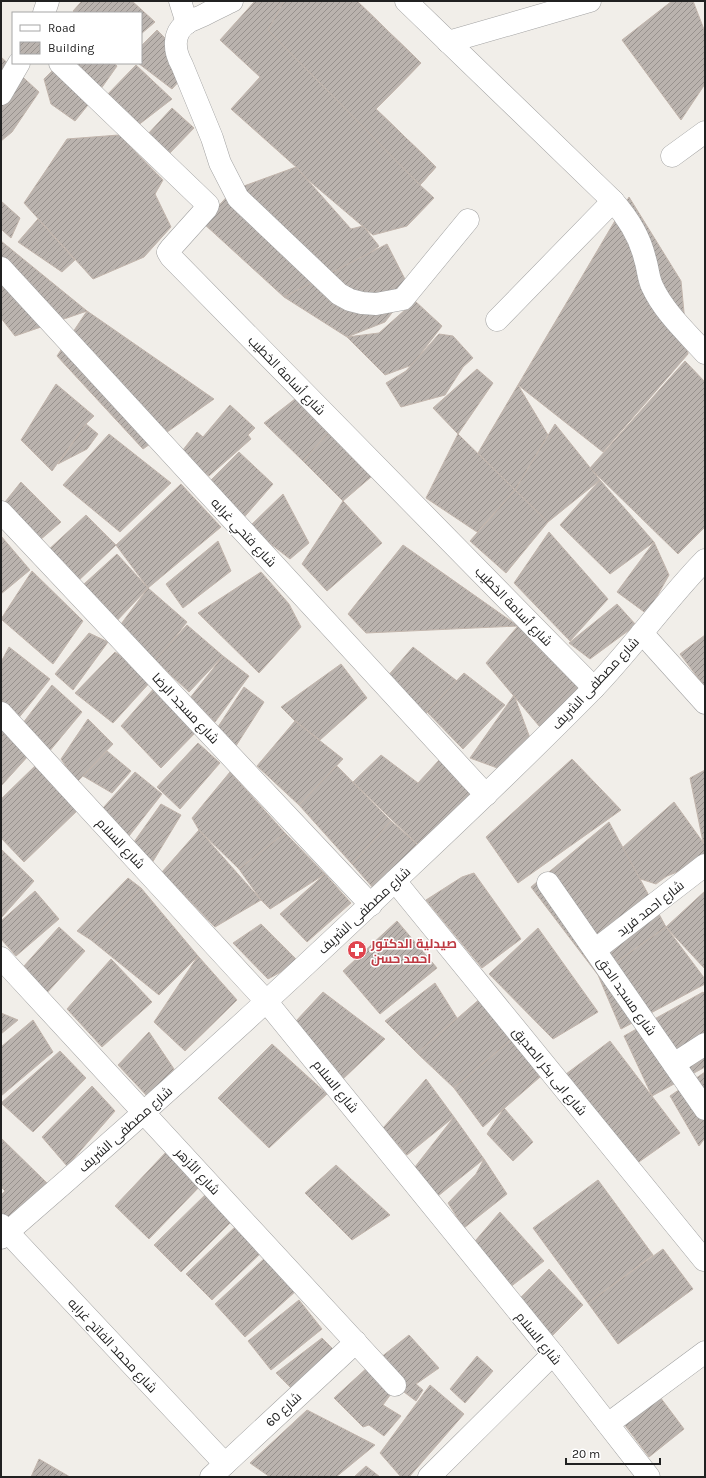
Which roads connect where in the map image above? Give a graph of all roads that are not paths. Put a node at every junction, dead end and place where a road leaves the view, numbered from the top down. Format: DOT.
graph roads {
  1 [pos="48,1"];
  2 [pos="180,1"];
  3 [pos="232,1"];
  4 [pos="406,1"];
  5 [pos="590,1"];
  6 [pos="44,12"];
  7 [pos="187,23"];
  8 [pos="448,42"];
  9 [pos="18,64"];
  10 [pos="61,64"];
  11 [pos="1,94"];
  12 [pos="705,132"];
  13 [pos="672,156"];
  14 [pos="613,201"];
  15 [pos="468,220"];
  16 [pos="1,268"];
  17 [pos="497,320"];
  18 [pos="705,353"];
  19 [pos="1,512"];
  20 [pos="705,560"];
  21 [pos="642,633"];
  22 [pos="594,688"];
  23 [pos="705,703"];
  24 [pos="1,713"];
  25 [pos="486,795"];
  26 [pos="705,865"];
  27 [pos="395,881"];
  28 [pos="548,883"];
  29 [pos="371,905"];
  30 [pos="595,950"];
  31 [pos="1,958"];
  32 [pos="266,1001"];
  33 [pos="705,1044"];
  34 [pos="674,1064"];
  35 [pos="705,1109"];
  36 [pos="144,1113"];
  37 [pos="3,1232"];
  38 [pos="704,1260"];
  39 [pos="356,1342"];
  40 [pos="705,1352"];
  41 [pos="553,1354"];
  42 [pos="395,1385"];
  43 [pos="608,1424"];
  44 [pos="218,1471"];
  45 [pos="429,1477"];
  46 [pos="649,1477"];
  1 -- 6 [label="street"];
  2 -- 7 [label="street"];
  3 -- 7 [label="street"];
  4 -- 8 [label="street"];
  5 -- 8 [label="street"];
  7 -- 15 [label="street"];
  8 -- 14 [label="street"];
  9 -- 11 [label="street"];
  10 -- 22 [label="street, شارع أسامة الخطيب"];
  12 -- 13 [label="street"];
  14 -- 17 [label="street"];
  14 -- 18 [label="street"];
  16 -- 25 [label="street, شارع فتحي غرابه"];
  19 -- 29 [label="street, شارع مسجد الرضا"];
  20 -- 21 [label="street, شارع مصطفى الشريف"];
  21 -- 22 [label="street, شارع مصطفى الشريف"];
  21 -- 23 [label="street"];
  22 -- 25 [label="street, شارع مصطفى الشريف"];
  24 -- 32 [label="street, شارع السلام"];
  25 -- 27 [label="street, شارع مصطفى الشريف"];
  26 -- 30 [label="street, شارع احمد فريد"];
  27 -- 29 [label="street, شارع مصطفى الشريف"];
  27 -- 38 [label="street, شارع ابى بكر الصديق"];
  28 -- 30 [label="street, شارع مسجد الحق"];
  29 -- 32 [label="street, شارع مصطفى الشريف"];
  30 -- 34 [label="street, شارع مسجد الحق"];
  31 -- 36 [label="street, شارع الأزهر"];
  32 -- 36 [label="street, شارع مصطفى الشريف"];
  32 -- 41 [label="street, شارع السلام"];
  33 -- 34 [label="street"];
  34 -- 35 [label="street, شارع مسجد الحق"];
  36 -- 37 [label="street, شارع مصطفى الشريف"];
  36 -- 39 [label="street, شارع الأزهر"];
  37 -- 44 [label="street, شارع محمد الفاتح غرابه"];
  39 -- 42 [label="street, شارع الأزهر"];
  39 -- 44 [label="street, شارع 60"];
  40 -- 43 [label="street"];
  41 -- 43 [label="street, شارع السلام"];
  41 -- 45 [label="street"];
  43 -- 46 [label="street, شارع السلام"];
}
